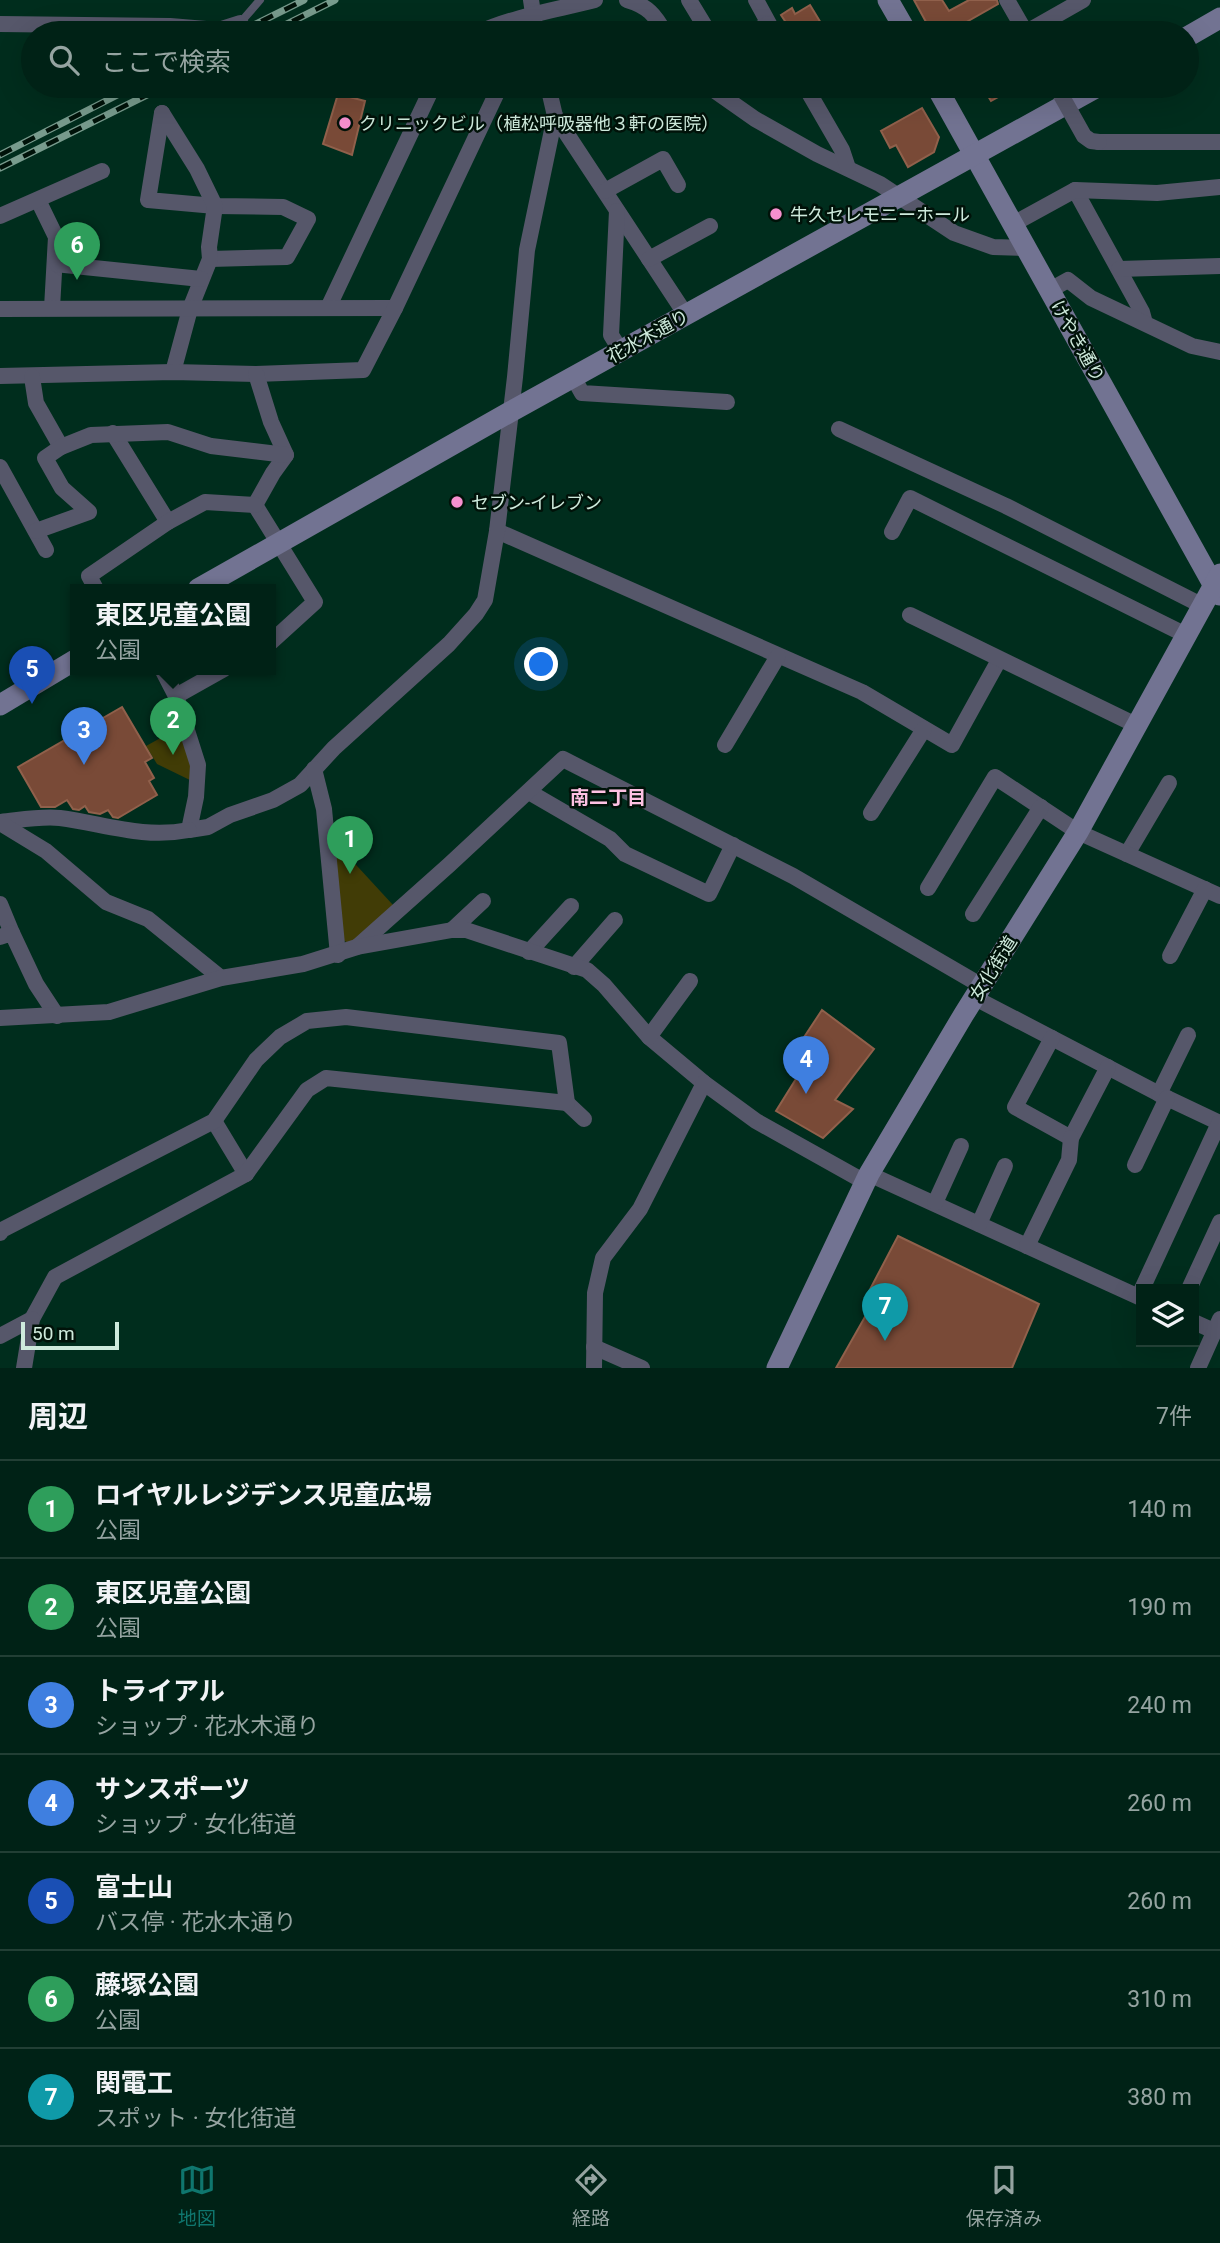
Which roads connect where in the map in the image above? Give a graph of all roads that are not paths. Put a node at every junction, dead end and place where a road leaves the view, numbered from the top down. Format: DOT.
graph roads {
  1 [pos="260,0"];
  2 [pos="531,0"];
  3 [pos="595,0"];
  4 [pos="627,0"];
  5 [pos="689,0"];
  6 [pos="756,0"];
  7 [pos="888,0"];
  8 [pos="1007,0"];
  9 [pos="1083,0"];
  10 [pos="1062,5"];
  11 [pos="1219,16"];
  12 [pos="533,17"];
  13 [pos="248,21"];
  14 [pos="509,21"];
  15 [pos="531,21"];
  16 [pos="534,21"];
  17 [pos="658,21"];
  18 [pos="702,21"];
  19 [pos="767,21"];
  20 [pos="900,21"];
  21 [pos="1019,21"];
  22 [pos="1042,21"];
  23 [pos="0,24"];
  24 [pos="21,24"];
  25 [pos="1199,29"];
  26 [pos="427,98"];
  27 [pos="494,98"];
  28 [pos="551,98"];
  29 [pos="725,98"];
  30 [pos="811,98"];
  31 [pos="943,98"];
  32 [pos="1060,98"];
  33 [pos="1063,98"];
  34 [pos="555,116"];
  35 [pos="1220,142"];
  36 [pos="975,155"];
  37 [pos="848,168"];
  38 [pos="102,171"];
  39 [pos="678,185"];
  40 [pos="1220,187"];
  41 [pos="1074,190"];
  42 [pos="605,191"];
  43 [pos="900,197"];
  44 [pos="37,200"];
  45 [pos="215,205"];
  46 [pos="617,211"];
  47 [pos="0,216"];
  48 [pos="1013,224"];
  49 [pos="710,226"];
  50 [pos="1027,248"];
  51 [pos="210,259"];
  52 [pos="649,259"];
  53 [pos="55,264"];
  54 [pos="1220,266"];
  55 [pos="1119,269"];
  56 [pos="201,279"];
  57 [pos="1050,290"];
  58 [pos="52,308"];
  59 [pos="328,308"];
  60 [pos="396,308"];
  61 [pos="0,309"];
  62 [pos="190,309"];
  63 [pos="686,315"];
  64 [pos="1145,323"];
  65 [pos="621,351"];
  66 [pos="1220,352"];
  67 [pos="173,372"];
  68 [pos="256,374"];
  69 [pos="0,376"];
  70 [pos="32,377"];
  71 [pos="573,377"];
  72 [pos="727,402"];
  73 [pos="510,412"];
  74 [pos="839,429"];
  75 [pos="113,433"];
  76 [pos="61,447"];
  77 [pos="286,455"];
  78 [pos="0,467"];
  79 [pos="255,505"];
  80 [pos="168,522"];
  81 [pos="36,531"];
  82 [pos="497,531"];
  83 [pos="892,532"];
  84 [pos="279,542"];
  85 [pos="46,550"];
  86 [pos="93,584"];
  87 [pos="207,584"];
  88 [pos="1214,590"];
  89 [pos="910,615"];
  90 [pos="1188,636"];
  91 [pos="276,637"];
  92 [pos="778,656"];
  93 [pos="999,660"];
  94 [pos="70,663"];
  95 [pos="165,675"];
  96 [pos="213,675"];
  97 [pos="176,696"];
  98 [pos="0,705"];
  99 [pos="1138,726"];
  100 [pos="924,729"];
  101 [pos="725,745"];
  102 [pos="314,769"];
  103 [pos="1169,783"];
  104 [pos="529,792"];
  105 [pos="1041,807"];
  106 [pos="871,813"];
  107 [pos="0,823"];
  108 [pos="189,831"];
  109 [pos="1078,832"];
  110 [pos="733,845"];
  111 [pos="1127,854"];
  112 [pos="928,888"];
  113 [pos="1212,893"];
  114 [pos="483,901"];
  115 [pos="0,904"];
  116 [pos="571,906"];
  117 [pos="973,914"];
  118 [pos="615,920"];
  119 [pos="452,930"];
  120 [pos="6,935"];
  121 [pos="357,947"];
  122 [pos="529,952"];
  123 [pos="338,955"];
  124 [pos="1170,956"];
  125 [pos="574,967"];
  126 [pos="221,978"];
  127 [pos="690,981"];
  128 [pos="978,992"];
  129 [pos="57,1016"];
  130 [pos="0,1018"];
  131 [pos="1188,1035"];
  132 [pos="649,1037"];
  133 [pos="1052,1038"];
  134 [pos="1108,1067"];
  135 [pos="704,1083"];
  136 [pos="1163,1096"];
  137 [pos="567,1103"];
  138 [pos="584,1119"];
  139 [pos="214,1121"];
  140 [pos="1220,1123"];
  141 [pos="1071,1138"];
  142 [pos="961,1146"];
  143 [pos="1135,1165"];
  144 [pos="1005,1166"];
  145 [pos="246,1174"];
  146 [pos="867,1178"];
  147 [pos="935,1203"];
  148 [pos="1220,1222"];
  149 [pos="979,1224"];
  150 [pos="0,1233"];
  151 [pos="1027,1246"];
  152 [pos="1146,1284"];
  153 [pos="1191,1284"];
  154 [pos="1136,1292"];
  155 [pos="32,1319"];
  156 [pos="1199,1323"];
  157 [pos="1218,1328"];
  158 [pos="0,1336"];
  159 [pos="594,1347"];
  160 [pos="24,1368"];
  161 [pos="594,1368"];
  162 [pos="642,1368"];
  163 [pos="777,1368"];
  164 [pos="1198,1368"];
  1 -- 13 [label="lane"];
  2 -- 12 [label="street"];
  3 -- 12 [label="street"];
  4 -- 17 [label="street"];
  5 -- 18 [label="street"];
  6 -- 19 [label="street"];
  7 -- 20 [label="street"];
  8 -- 21 [label="street"];
  9 -- 10 [label="street"];
  10 -- 22 [label="street"];
  11 -- 25 [label="street"];
  12 -- 14 [label="street"];
  12 -- 15 [label="street"];
  12 -- 16 [label="street"];
  23 -- 24 [label="street"];
  26 -- 59 [label="street"];
  27 -- 60 [label="street"];
  28 -- 34 [label="street"];
  29 -- 37 [label="street"];
  30 -- 37 [label="street"];
  31 -- 36 [label="street, けやき通り"];
  32 -- 36 [label="street, 花水木通り"];
  33 -- 35 [label="street, bridge"];
  34 -- 42 [label="street"];
  34 -- 73 [label="street"];
  36 -- 43 [label="street, 花水木通り"];
  36 -- 48 [label="street, けやき通り"];
  37 -- 43 [label="street"];
  38 -- 44 [label="street"];
  39 -- 42 [label="street"];
  40 -- 41 [label="street"];
  41 -- 48 [label="street"];
  41 -- 55 [label="street"];
  42 -- 46 [label="street"];
  43 -- 50 [label="street"];
  43 -- 63 [label="street, 花水木通り"];
  44 -- 47 [label="street"];
  44 -- 53 [label="street"];
  45 -- 45 [label="street"];
  45 -- 51 [label="street"];
  45 -- 51 [label="street"];
  46 -- 52 [label="street"];
  46 -- 65 [label="street"];
  48 -- 50 [label="street, けやき通り"];
  49 -- 52 [label="street"];
  50 -- 57 [label="street, けやき通り"];
  51 -- 56 [label="street"];
  52 -- 63 [label="street"];
  53 -- 56 [label="street"];
  53 -- 58 [label="street"];
  54 -- 55 [label="street"];
  55 -- 64 [label="street"];
  56 -- 62 [label="street"];
  57 -- 64 [label="street"];
  57 -- 88 [label="street, けやき通り"];
  58 -- 61 [label="street"];
  58 -- 62 [label="street"];
  59 -- 60 [label="street"];
  59 -- 62 [label="street"];
  60 -- 68 [label="street"];
  62 -- 67 [label="street"];
  63 -- 65 [label="street, 花水木通り"];
  64 -- 66 [label="street"];
  65 -- 71 [label="street, 花水木通り"];
  67 -- 68 [label="street"];
  67 -- 70 [label="street"];
  68 -- 77 [label="street"];
  69 -- 70 [label="street"];
  70 -- 76 [label="street"];
  71 -- 72 [label="street"];
  71 -- 73 [label="street, 花水木通り"];
  73 -- 82 [label="street"];
  73 -- 84 [label="street, 花水木通り"];
  74 -- 88 [label="street"];
  75 -- 76 [label="street"];
  75 -- 77 [label="street"];
  75 -- 80 [label="street"];
  76 -- 81 [label="street"];
  77 -- 79 [label="street"];
  78 -- 81 [label="street"];
  79 -- 80 [label="street"];
  79 -- 84 [label="street"];
  80 -- 86 [label="street"];
  81 -- 85 [label="street"];
  82 -- 92 [label="street"];
  82 -- 102 [label="street"];
  83 -- 90 [label="street"];
  84 -- 87 [label="street, 花水木通り"];
  84 -- 91 [label="street"];
  88 -- 90 [label="street, 女化街道"];
  89 -- 93 [label="street"];
  90 -- 99 [label="street, 女化街道"];
  92 -- 100 [label="street"];
  92 -- 101 [label="street"];
  93 -- 99 [label="street"];
  93 -- 100 [label="street"];
  94 -- 98 [label="street"];
  95 -- 97 [label="street"];
  96 -- 97 [label="street"];
  97 -- 108 [label="street"];
  99 -- 109 [label="street, 女化街道"];
  100 -- 106 [label="street"];
  102 -- 108 [label="street"];
  102 -- 123 [label="street"];
  103 -- 111 [label="street"];
  104 -- 110 [label="street"];
  104 -- 110 [label="street"];
  104 -- 121 [label="street"];
  105 -- 109 [label="street"];
  105 -- 112 [label="street"];
  105 -- 117 [label="street"];
  107 -- 108 [label="street"];
  107 -- 126 [label="street"];
  109 -- 111 [label="street"];
  109 -- 128 [label="street, 女化街道"];
  110 -- 128 [label="street"];
  111 -- 113 [label="street"];
  113 -- 124 [label="street"];
  114 -- 119 [label="street"];
  115 -- 120 [label="street"];
  116 -- 122 [label="street"];
  118 -- 125 [label="street"];
  119 -- 121 [label="street"];
  119 -- 122 [label="street"];
  120 -- 129 [label="street"];
  121 -- 123 [label="street"];
  122 -- 125 [label="street"];
  123 -- 126 [label="street"];
  125 -- 132 [label="street"];
  126 -- 129 [label="street"];
  127 -- 132 [label="street"];
  128 -- 133 [label="street"];
  128 -- 146 [label="street, 女化街道"];
  129 -- 130 [label="street"];
  131 -- 136 [label="street"];
  132 -- 135 [label="street"];
  133 -- 134 [label="street"];
  133 -- 141 [label="street"];
  134 -- 136 [label="street"];
  134 -- 141 [label="street"];
  135 -- 146 [label="street"];
  135 -- 159 [label="street"];
  136 -- 140 [label="street"];
  136 -- 143 [label="street"];
  137 -- 138 [label="street"];
  137 -- 139 [label="street"];
  137 -- 145 [label="street"];
  139 -- 145 [label="street"];
  139 -- 150 [label="street"];
  140 -- 152 [label="street"];
  141 -- 151 [label="street"];
  142 -- 147 [label="street"];
  144 -- 149 [label="street"];
  145 -- 155 [label="street"];
  146 -- 147 [label="street"];
  146 -- 163 [label="street, 女化街道"];
  147 -- 149 [label="street"];
  148 -- 153 [label="street"];
  149 -- 151 [label="street"];
  151 -- 154 [label="street"];
  155 -- 158 [label="street"];
  155 -- 160 [label="street"];
  156 -- 157 [label="street"];
  157 -- 164 [label="street"];
  159 -- 161 [label="street"];
  159 -- 162 [label="street"];
}
